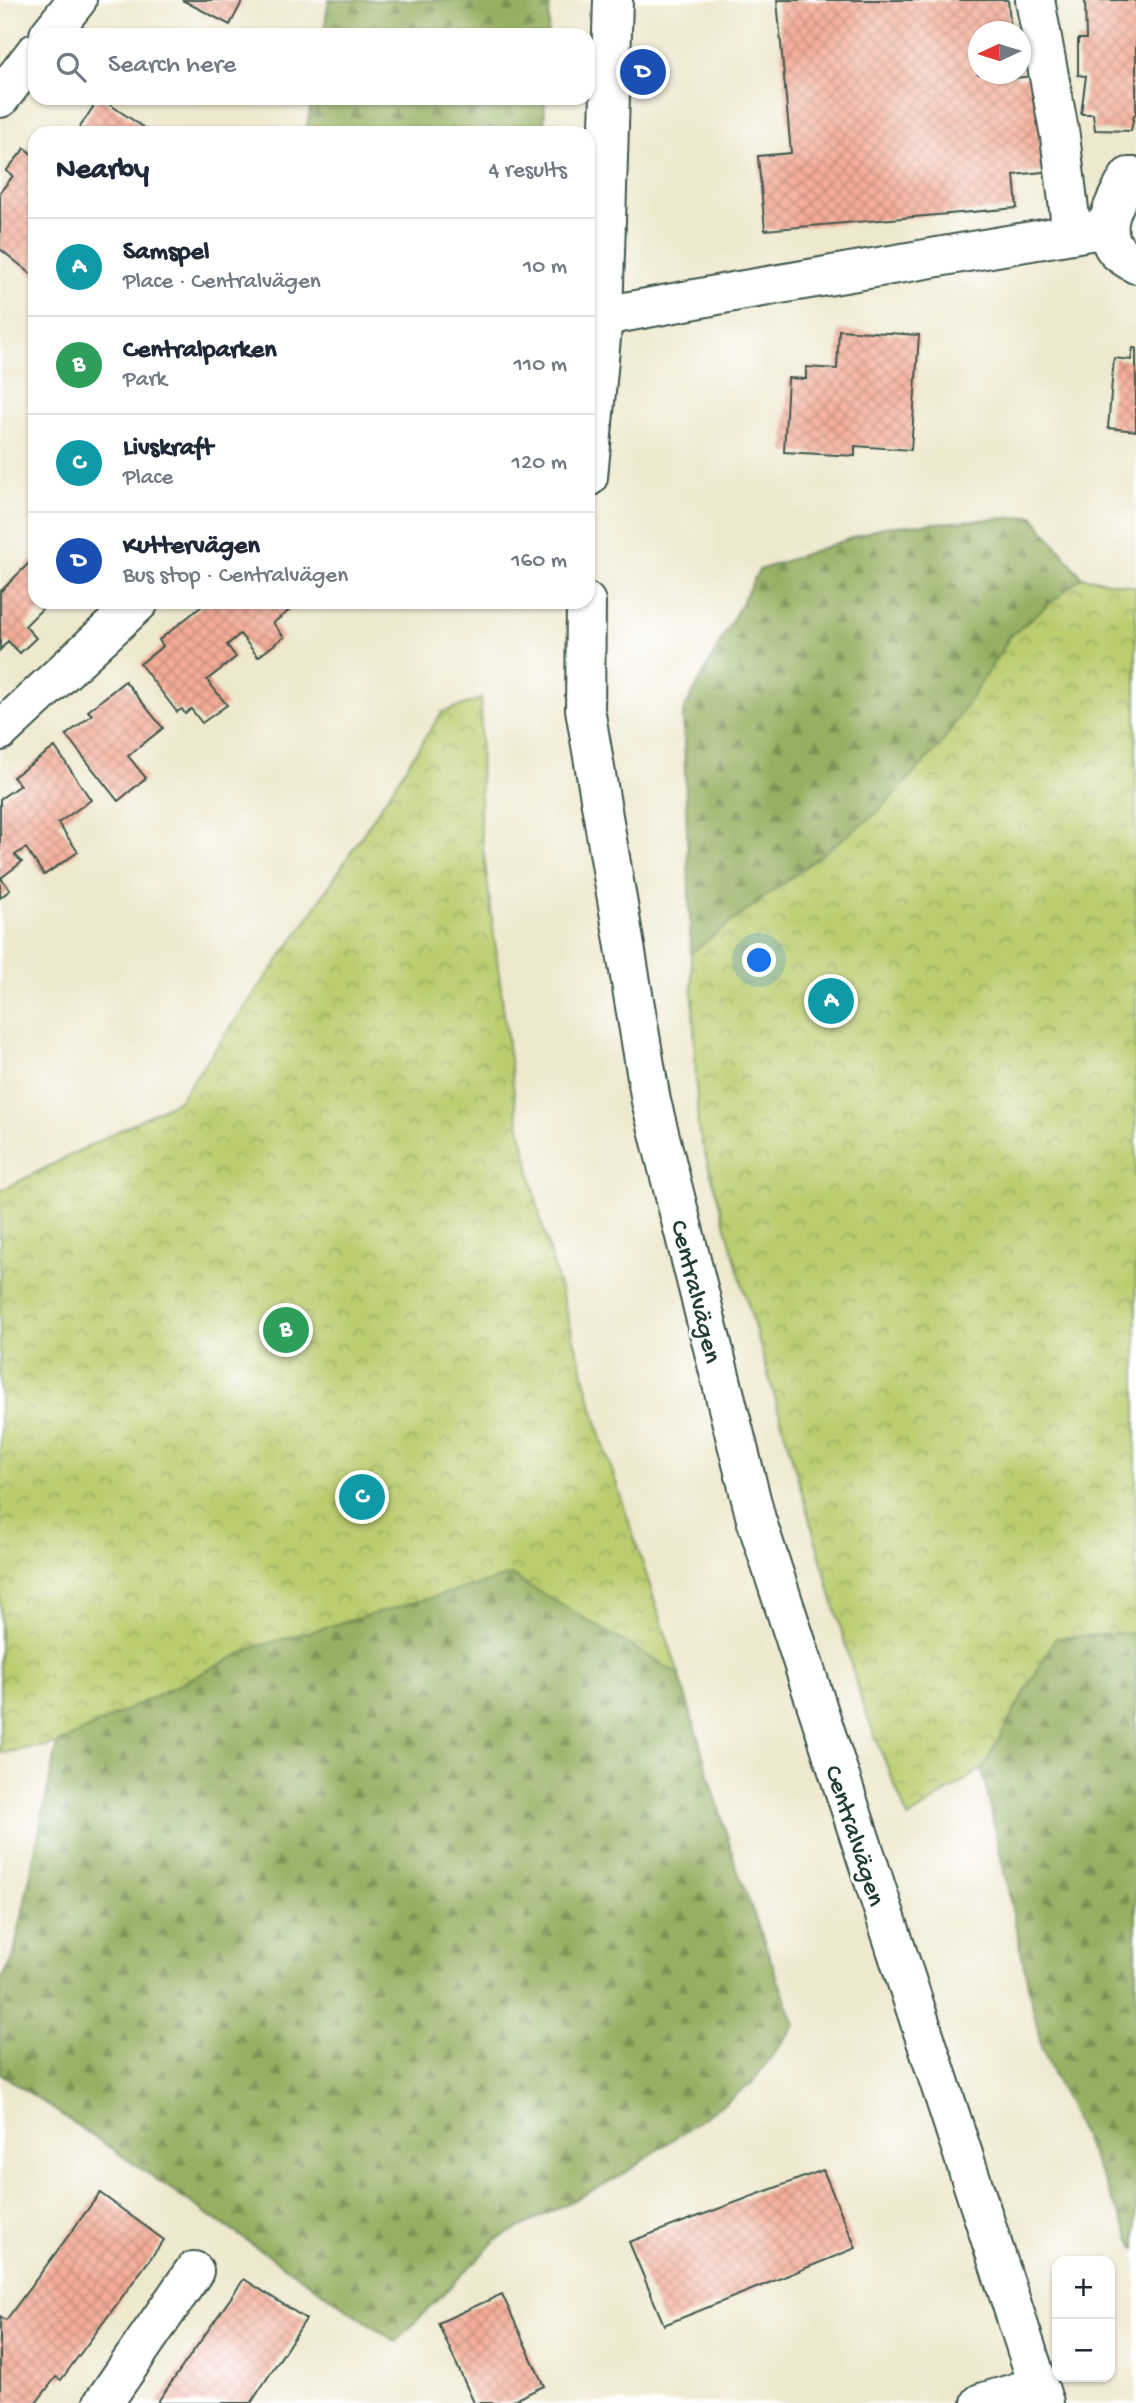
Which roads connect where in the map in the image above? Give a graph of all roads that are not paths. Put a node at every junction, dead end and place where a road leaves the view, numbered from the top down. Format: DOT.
graph roads {
  1 [pos="77,0"];
  2 [pos="613,0"];
  3 [pos="1035,0"];
  4 [pos="55,28"];
  5 [pos="28,62"];
  6 [pos="0,98"];
  7 [pos="1136,177"];
  8 [pos="1090,231"];
  9 [pos="1136,264"];
  10 [pos="596,318"];
  11 [pos="595,338"];
  12 [pos="131,609"];
  13 [pos="586,609"];
  14 [pos="0,731"];
  15 [pos="194,2271"];
  16 [pos="1018,2398"];
  17 [pos="103,2403"];
  1 -- 4 [label="street"];
  2 -- 10 [label="street"];
  3 -- 8 [label="street"];
  5 -- 6 [label="street"];
  7 -- 8 [label="street"];
  8 -- 9 [label="street"];
  8 -- 10 [label="street"];
  10 -- 11 [label="street"];
  12 -- 14 [label="street"];
  13 -- 16 [label="street, Centralvägen"];
  15 -- 17 [label="street"];
}
